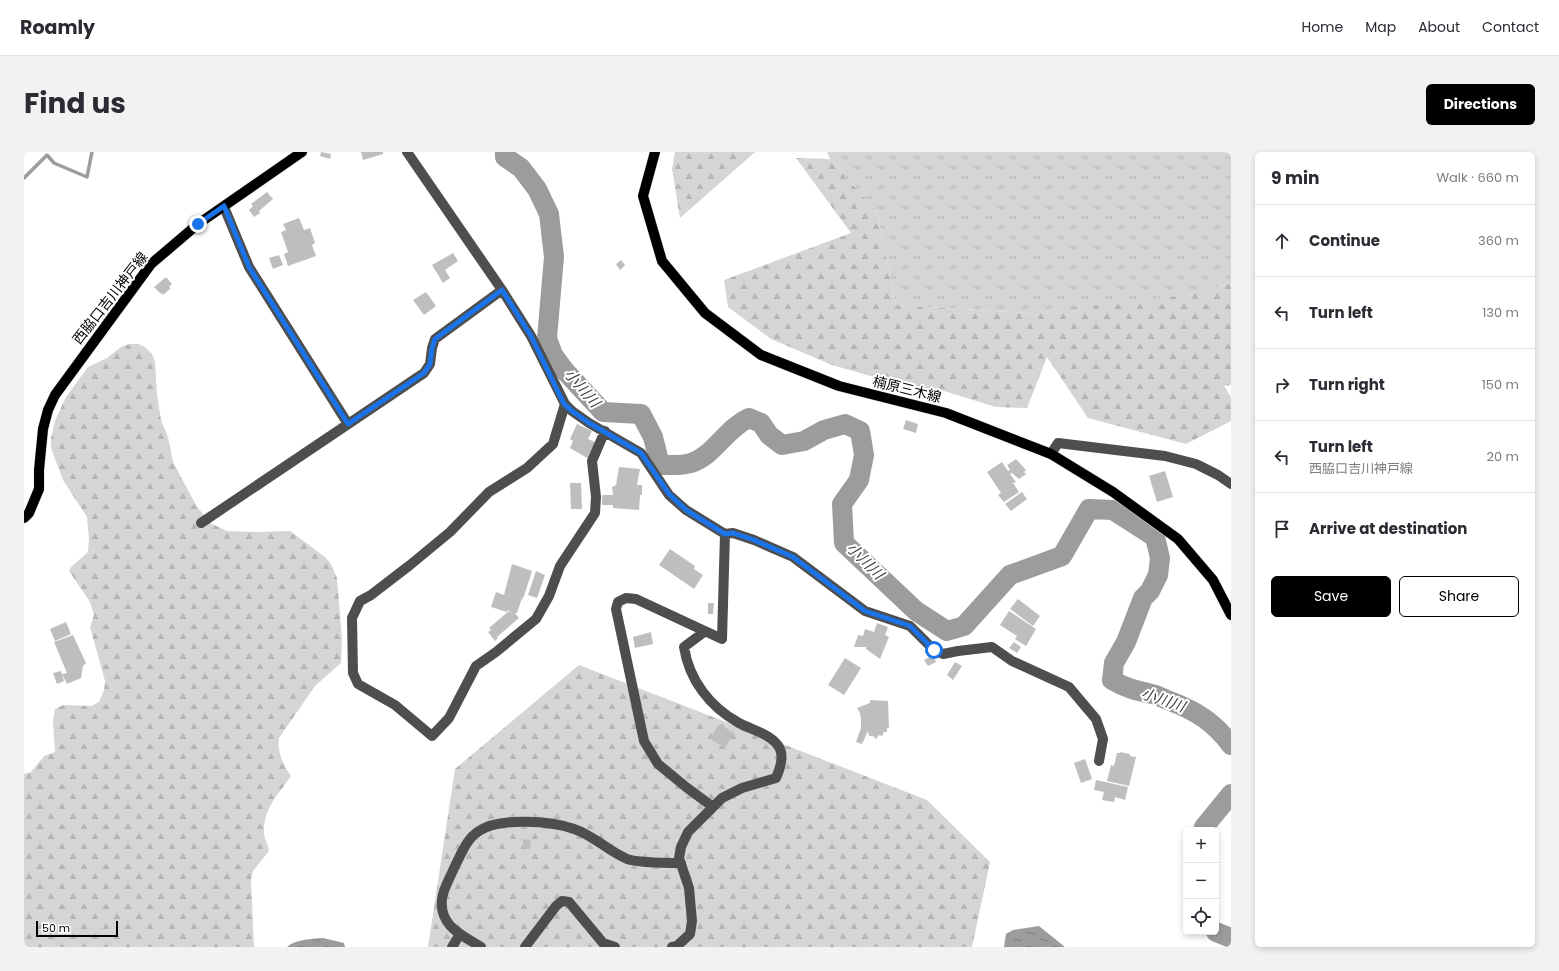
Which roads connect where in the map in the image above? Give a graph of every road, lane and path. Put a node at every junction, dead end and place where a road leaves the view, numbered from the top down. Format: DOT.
graph roads {
  1 [pos="302,152"];
  2 [pos="407,152"];
  3 [pos="655,152"];
  4 [pos="224,206"];
  5 [pos="502,290"];
  6 [pos="564,404"];
  7 [pos="348,424"];
  8 [pos="605,431"];
  9 [pos="1051,454"];
  10 [pos="1231,484"];
  11 [pos="24,518"];
  12 [pos="201,523"];
  13 [pos="725,534"];
  14 [pos="1231,614"];
  15 [pos="704,632"];
  16 [pos="1099,761"];
  17 [pos="713,807"];
  18 [pos="681,863"];
  19 [pos="460,934"];
  20 [pos="602,945"];
  21 [pos="452,947"];
  22 [pos="481,947"];
  23 [pos="525,947"];
  24 [pos="615,947"];
  25 [pos="672,947"];
  1 -- 4 [label="main road, 西脇口吉川神戸線"];
  2 -- 5 [label="street"];
  3 -- 9 [label="main road, 楠原三木線"];
  4 -- 7 [label="street"];
  4 -- 11 [label="main road, 西脇口吉川神戸線"];
  5 -- 6 [label="street"];
  5 -- 7 [label="street"];
  6 -- 8 [label="street"];
  6 -- 8 [label="street"];
  7 -- 12 [label="street"];
  8 -- 13 [label="street"];
  9 -- 10 [label="street"];
  9 -- 14 [label="main road, 楠原三木線"];
  13 -- 15 [label="street"];
  13 -- 16 [label="street"];
  15 -- 17 [label="street"];
  15 -- 17 [label="street"];
  17 -- 18 [label="street"];
  18 -- 19 [label="street"];
  18 -- 25 [label="street"];
  19 -- 21 [label="street"];
  19 -- 22 [label="street"];
  20 -- 23 [label="street"];
  20 -- 24 [label="street"];
}
